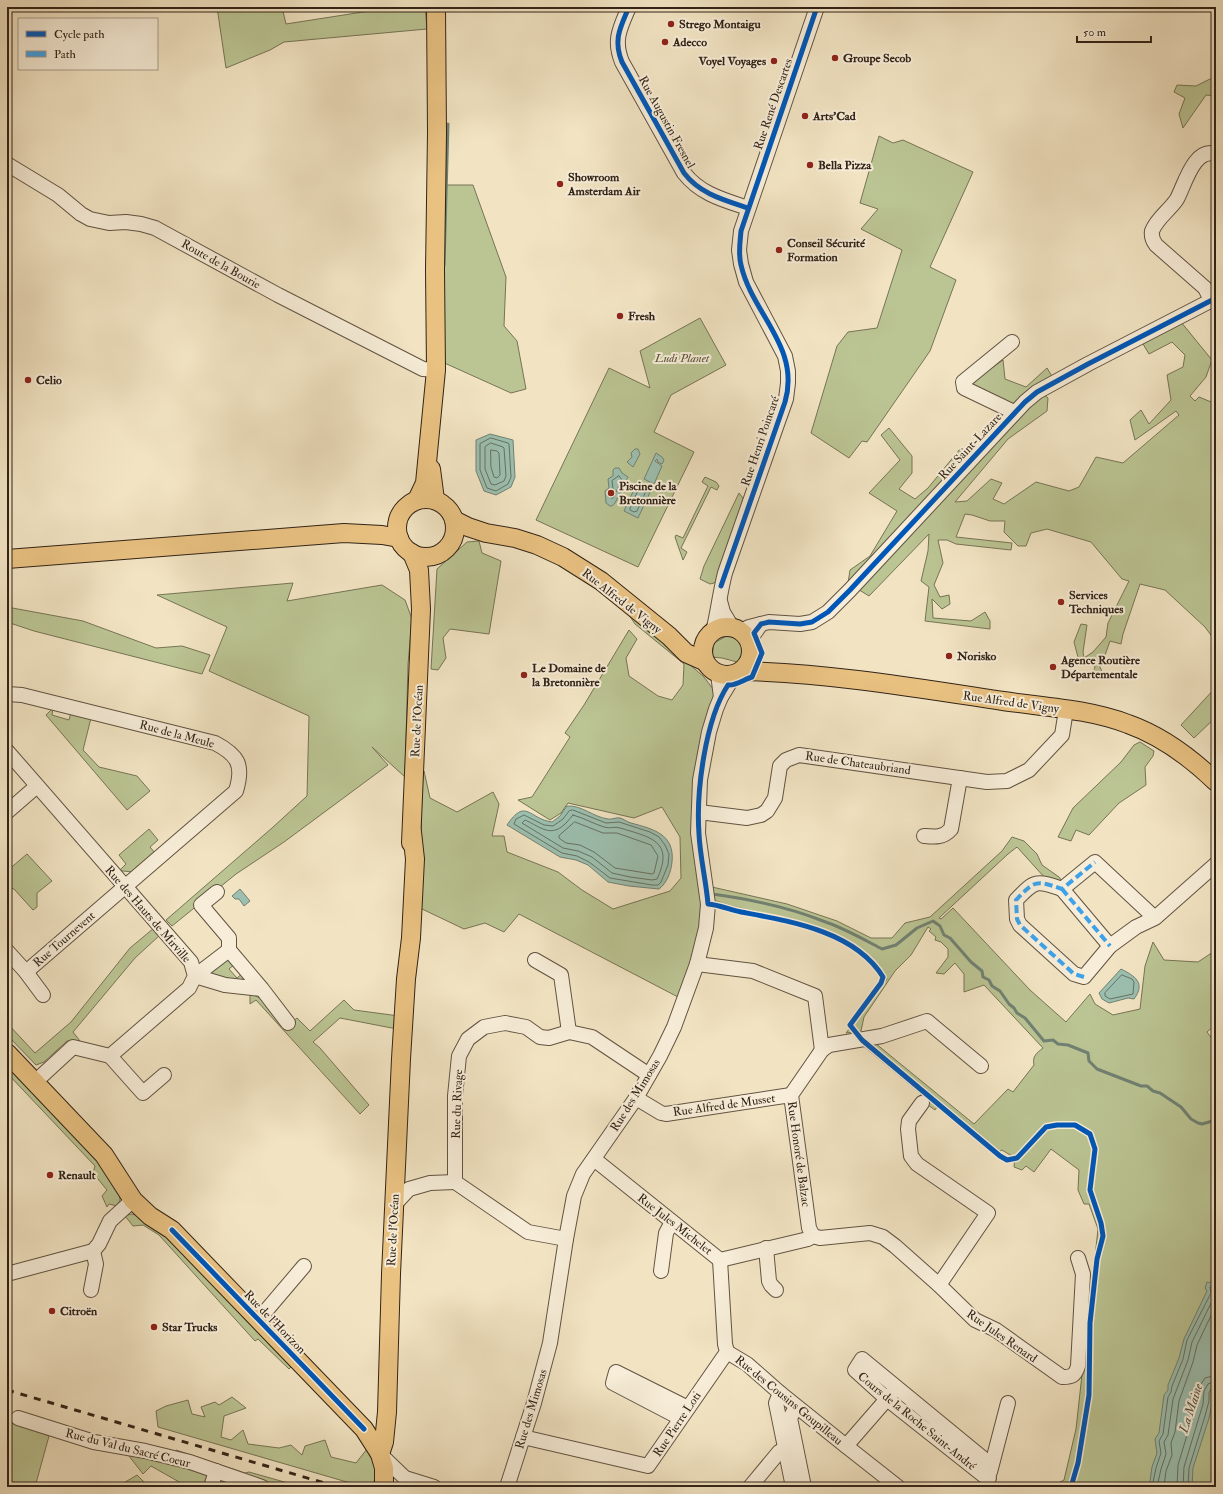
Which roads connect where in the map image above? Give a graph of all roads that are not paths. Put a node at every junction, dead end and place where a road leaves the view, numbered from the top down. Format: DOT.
graph roads {
  1 [pos="436,7"];
  2 [pos="445,7"];
  3 [pos="629,7"];
  4 [pos="817,7"];
  5 [pos="437,133"];
  6 [pos="1216,154"];
  7 [pos="7,164"];
  8 [pos="748,208"];
  9 [pos="1214,299"];
  10 [pos="1012,342"];
  11 [pos="431,370"];
  12 [pos="1014,412"];
  13 [pos="429,446"];
  14 [pos="417,500"];
  15 [pos="435,500"];
  16 [pos="398,519"];
  17 [pos="453,529"];
  18 [pos="344,533"];
  19 [pos="399,538"];
  20 [pos="412,553"];
  21 [pos="434,556"];
  22 [pos="7,559"];
  23 [pos="719,596"];
  24 [pos="422,609"];
  25 [pos="711,632"];
  26 [pos="669,636"];
  27 [pos="743,638"];
  28 [pos="704,661"];
  29 [pos="731,673"];
  30 [pos="788,673"];
  31 [pos="7,694"];
  32 [pos="1066,710"];
  33 [pos="7,751"];
  34 [pos="960,778"];
  35 [pos="1216,782"];
  36 [pos="37,786"];
  37 [pos="7,812"];
  38 [pos="699,812"];
  39 [pos="924,836"];
  40 [pos="1216,864"];
  41 [pos="124,887"];
  42 [pos="1062,889"];
  43 [pos="217,892"];
  44 [pos="1155,918"];
  45 [pos="1110,946"];
  46 [pos="229,950"];
  47 [pos="7,951"];
  48 [pos="535,960"];
  49 [pos="697,964"];
  50 [pos="26,972"];
  51 [pos="195,976"];
  52 [pos="262,989"];
  53 [pos="43,995"];
  54 [pos="288,1023"];
  55 [pos="569,1032"];
  56 [pos="822,1050"];
  57 [pos="7,1053"];
  58 [pos="110,1056"];
  59 [pos="981,1066"];
  60 [pos="164,1075"];
  61 [pos="649,1075"];
  62 [pos="34,1082"];
  63 [pos="792,1095"];
  64 [pos="636,1098"];
  65 [pos="922,1103"];
  66 [pos="594,1159"];
  67 [pos="455,1182"];
  68 [pos="134,1200"];
  69 [pos="395,1204"];
  70 [pos="672,1222"];
  71 [pos="813,1236"];
  72 [pos="566,1239"];
  73 [pos="789,1243"];
  74 [pos="766,1248"];
  75 [pos="93,1251"];
  76 [pos="1078,1258"];
  77 [pos="720,1260"];
  78 [pos="304,1266"];
  79 [pos="661,1271"];
  80 [pos="7,1274"];
  81 [pos="939,1285"];
  82 [pos="91,1290"];
  83 [pos="776,1290"];
  84 [pos="259,1319"];
  85 [pos="727,1352"];
  86 [pos="896,1388"];
  87 [pos="780,1393"];
  88 [pos="887,1399"];
  89 [pos="1008,1403"];
  90 [pos="796,1407"];
  91 [pos="18,1418"];
  92 [pos="523,1437"];
  93 [pos="846,1446"];
  94 [pos="785,1449"];
  95 [pos="380,1454"];
  96 [pos="216,1471"];
  97 [pos="989,1476"];
  98 [pos="384,1484"];
  99 [pos="211,1487"];
  100 [pos="262,1487"];
  101 [pos="434,1487"];
  102 [pos="508,1487"];
  103 [pos="750,1487"];
  104 [pos="793,1487"];
  105 [pos="804,1487"];
  106 [pos="898,1487"];
  1 -- 5 [label="main road"];
  2 -- 5 [label="main road"];
  3 -- 8 [label="street, Rue Augustin Fresnel"];
  4 -- 8 [label="street, Rue René Descartes"];
  5 -- 11 [label="main road"];
  6 -- 9 [label="street"];
  7 -- 11 [label="street, Route de la Bourie"];
  8 -- 23 [label="street, Rue Henri Poincaré"];
  9 -- 12 [label="street, Rue Saint-Lazare"];
  10 -- 12 [label="street"];
  11 -- 13 [label="main road"];
  12 -- 27 [label="street, Rue Saint-Lazare"];
  13 -- 14 [label="main road"];
  13 -- 15 [label="main road"];
  14 -- 15 [label="main road"];
  14 -- 16 [label="main road"];
  15 -- 17 [label="main road"];
  16 -- 18 [label="main road"];
  16 -- 19 [label="main road"];
  17 -- 21 [label="main road"];
  17 -- 26 [label="main road, Rue Alfred de Vigny"];
  18 -- 19 [label="main road"];
  18 -- 22 [label="main road"];
  19 -- 20 [label="main road"];
  20 -- 21 [label="main road"];
  20 -- 24 [label="main road, Rue de l'Océan"];
  21 -- 24 [label="main road, Rue de l'Océan"];
  23 -- 25 [label="street"];
  23 -- 27 [label="street"];
  24 -- 69 [label="main road, Rue de l'Océan"];
  25 -- 26 [label="main road, Rue Alfred de Vigny"];
  25 -- 27 [label="main road"];
  25 -- 28 [label="main road"];
  26 -- 28 [label="main road, Rue Alfred de Vigny"];
  27 -- 29 [label="main road"];
  27 -- 30 [label="main road, Rue Alfred de Vigny"];
  28 -- 29 [label="main road"];
  29 -- 30 [label="main road, Rue Alfred de Vigny"];
  29 -- 38 [label="street, Rue des Mimosas"];
  30 -- 32 [label="main road, Rue Alfred de Vigny"];
  31 -- 41 [label="street, Rue de la Meule"];
  32 -- 34 [label="street, Rue de Chateaubriand"];
  32 -- 35 [label="main road, Rue Alfred de Vigny"];
  33 -- 36 [label="street, Rue des Hauts de Mirville"];
  34 -- 38 [label="street, Rue de Chateaubriand"];
  34 -- 39 [label="street"];
  36 -- 37 [label="street"];
  36 -- 41 [label="street, Rue des Hauts de Mirville"];
  38 -- 49 [label="street, Rue des Mimosas"];
  40 -- 44 [label="street"];
  41 -- 50 [label="street, Rue Tournevent"];
  41 -- 51 [label="street, Rue des Hauts de Mirville"];
  42 -- 44 [label="street"];
  42 -- 45 [label="street"];
  42 -- 45 [label="street"];
  43 -- 46 [label="street"];
  44 -- 45 [label="street"];
  46 -- 51 [label="street"];
  46 -- 52 [label="street"];
  47 -- 50 [label="street, Rue Tournevent"];
  48 -- 55 [label="street"];
  49 -- 56 [label="street"];
  49 -- 61 [label="street, Rue des Mimosas"];
  50 -- 53 [label="street"];
  51 -- 52 [label="street"];
  51 -- 58 [label="street, Rue des Hauts de Mirville"];
  52 -- 54 [label="street"];
  55 -- 61 [label="street, Rue du Rivage"];
  55 -- 67 [label="street, Rue du Rivage"];
  56 -- 59 [label="street"];
  56 -- 63 [label="street, Rue Honoré de Balzac"];
  57 -- 62 [label="main road, Rue de l'Horizon"];
  58 -- 60 [label="street"];
  58 -- 62 [label="street"];
  61 -- 64 [label="street, Rue des Mimosas"];
  62 -- 68 [label="main road, Rue de l'Horizon"];
  63 -- 64 [label="street, Rue Alfred de Musset"];
  63 -- 71 [label="street, Rue Honoré de Balzac"];
  64 -- 66 [label="street, Rue des Mimosas"];
  65 -- 81 [label="street"];
  66 -- 70 [label="street, Rue Jules Michelet"];
  66 -- 72 [label="street, Rue des Mimosas"];
  67 -- 69 [label="street"];
  67 -- 72 [label="street"];
  68 -- 75 [label="street"];
  68 -- 84 [label="main road, Rue de l'Horizon"];
  69 -- 95 [label="main road, Rue de l'Océan"];
  70 -- 77 [label="street, Rue Jules Michelet"];
  70 -- 79 [label="street"];
  71 -- 73 [label="street, Rue Jules Renard"];
  71 -- 81 [label="street, Rue Jules Renard"];
  72 -- 92 [label="street, Rue des Mimosas"];
  73 -- 74 [label="street, Rue Jules Michelet"];
  74 -- 77 [label="street, Rue Jules Michelet"];
  74 -- 83 [label="street"];
  75 -- 80 [label="street"];
  75 -- 82 [label="street"];
  76 -- 81 [label="street, Rue Jules Renard"];
  77 -- 85 [label="street"];
  78 -- 84 [label="street"];
  84 -- 95 [label="main road, Rue de l'Horizon"];
  85 -- 87 [label="street, Rue des Cousins Goupilleau"];
  85 -- 92 [label="street, Rue Pierre Loti"];
  86 -- 88 [label="street, Rue des Cousins Goupilleau"];
  86 -- 88 [label="street, Cours de la Roche Saint-André"];
  86 -- 97 [label="street, Cours de la Roche Saint-André"];
  87 -- 90 [label="street, Rue des Cousins Goupilleau"];
  87 -- 94 [label="street"];
  88 -- 93 [label="street, Rue des Cousins Goupilleau"];
  88 -- 97 [label="street, Cours de la Roche Saint-André"];
  89 -- 97 [label="street"];
  90 -- 93 [label="street, Rue des Cousins Goupilleau"];
  90 -- 105 [label="street"];
  91 -- 96 [label="street, Rue du Val du Sacré Coeur"];
  92 -- 102 [label="street, Rue des Mimosas"];
  93 -- 106 [label="street"];
  94 -- 103 [label="street"];
  94 -- 104 [label="street"];
  95 -- 98 [label="main road, Rue de l'Océan"];
  95 -- 101 [label="street"];
  96 -- 99 [label="street"];
  96 -- 100 [label="street, Rue du Val du Sacré Coeur"];
}
